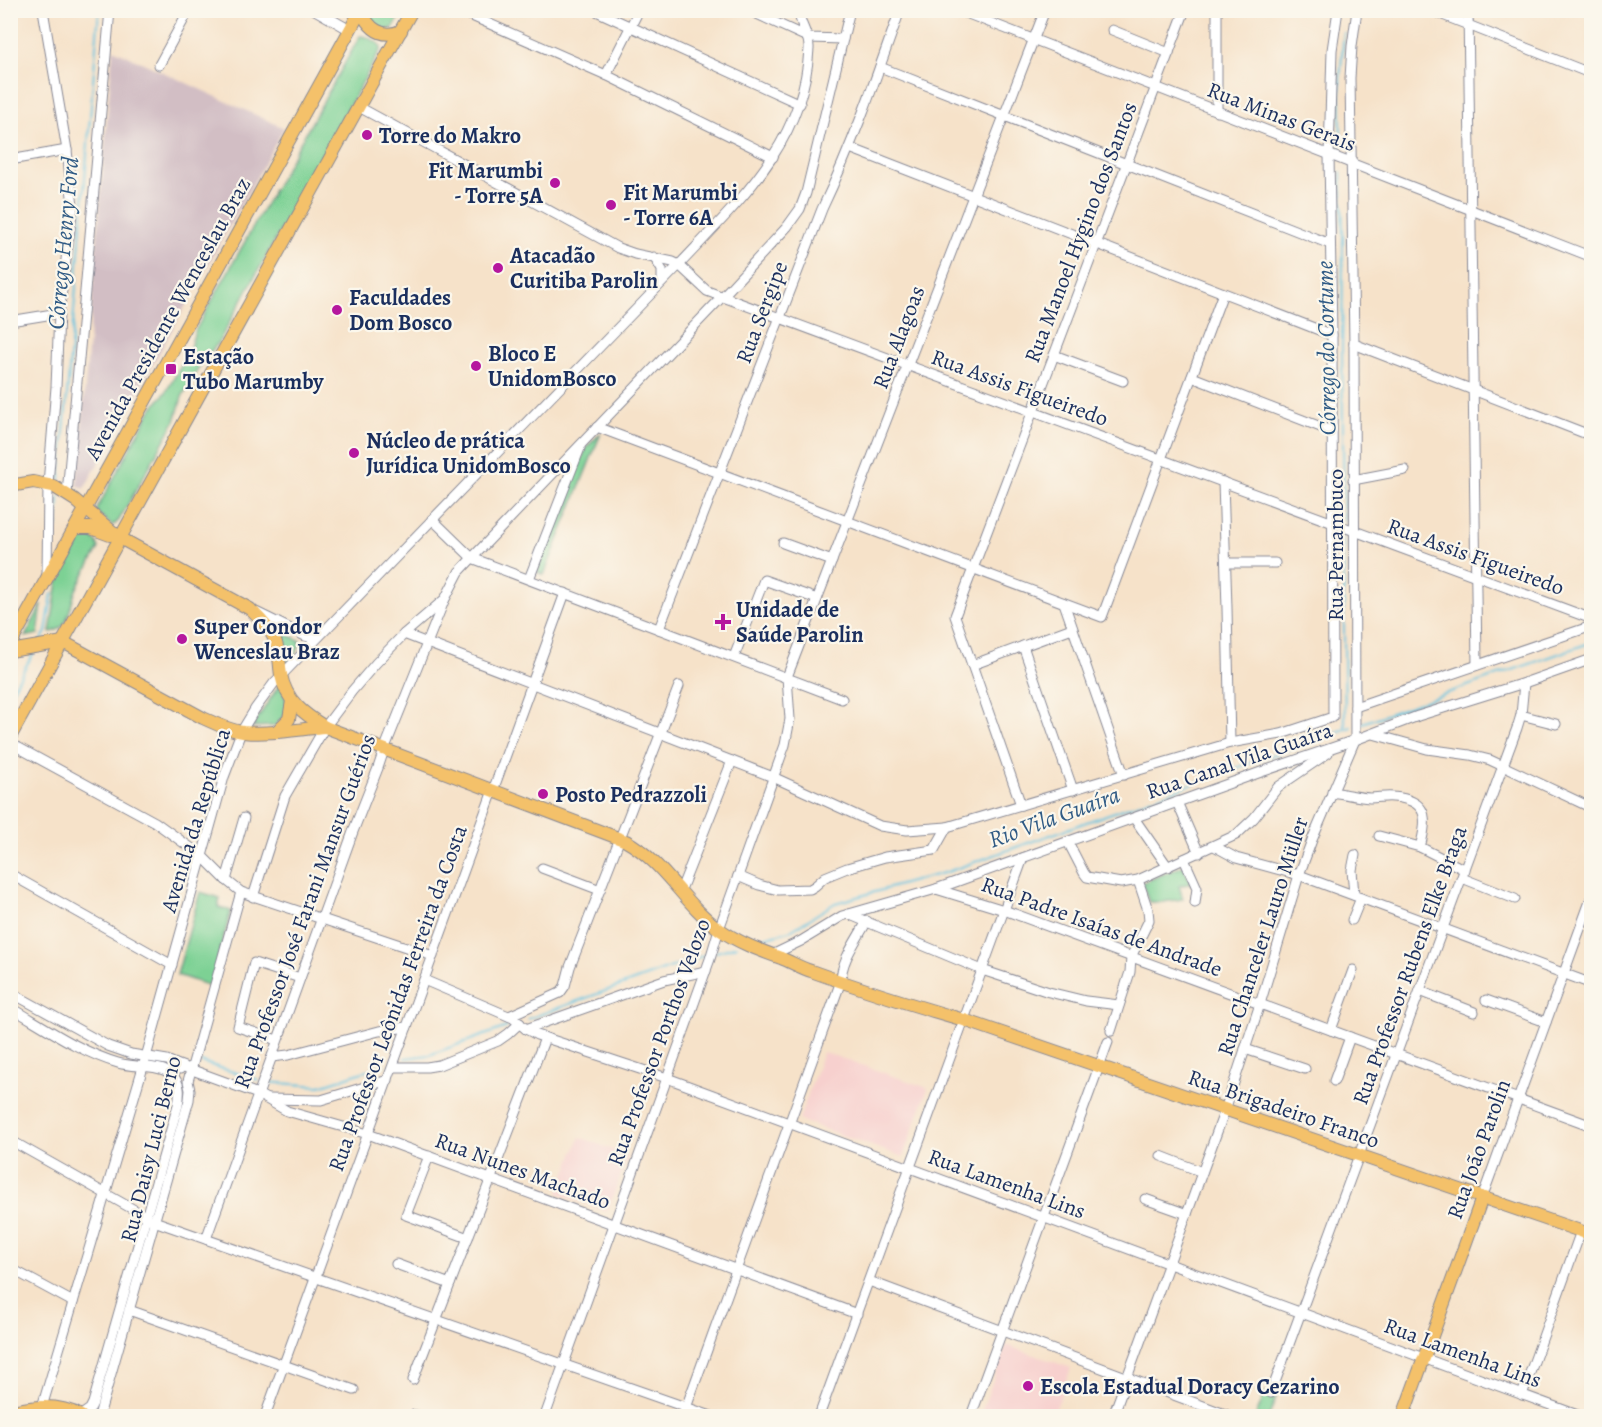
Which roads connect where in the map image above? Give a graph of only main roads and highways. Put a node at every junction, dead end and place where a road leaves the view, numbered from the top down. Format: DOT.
graph roads {
  1 [pos="361,10"];
  2 [pos="412,10"];
  3 [pos="351,30"];
  4 [pos="401,31"];
  5 [pos="389,51"];
  6 [pos="10,486"];
  7 [pos="86,509"];
  8 [pos="75,528"];
  9 [pos="120,538"];
  10 [pos="57,643"];
  11 [pos="13,648"];
  12 [pos="292,701"];
  13 [pos="325,727"];
  14 [pos="277,731"];
  15 [pos="10,737"];
  16 [pos="1482,1198"];
  17 [pos="1586,1233"];
  18 [pos="46,1411"];
  19 [pos="10,1412"];
  20 [pos="81,1416"];
  21 [pos="1403,1416"];
  1 -- 3 [label="main road, Avenida Presidente Wenceslau Braz"];
  1 -- 4 [label="main road"];
  2 -- 4 [label="main road"];
  3 -- 5 [label="main road"];
  3 -- 7 [label="main road, Avenida Presidente Wenceslau Braz"];
  4 -- 5 [label="main road"];
  5 -- 9 [label="main road"];
  6 -- 7 [label="main road"];
  7 -- 8 [label="main road, Avenida Presidente Wenceslau Braz"];
  7 -- 9 [label="main road"];
  8 -- 9 [label="main road"];
  8 -- 11 [label="main road, Avenida Presidente Wenceslau Braz"];
  9 -- 10 [label="main road"];
  9 -- 12 [label="main road"];
  10 -- 11 [label="main road"];
  10 -- 14 [label="main road"];
  10 -- 15 [label="main road"];
  12 -- 13 [label="main road"];
  12 -- 14 [label="main road"];
  13 -- 14 [label="main road"];
  13 -- 16 [label="main road, Rua Brigadeiro Franco"];
  16 -- 17 [label="main road, Rua Brigadeiro Franco"];
  16 -- 21 [label="main road, Rua João Parolin"];
  18 -- 19 [label="main road"];
  18 -- 20 [label="main road"];
}
